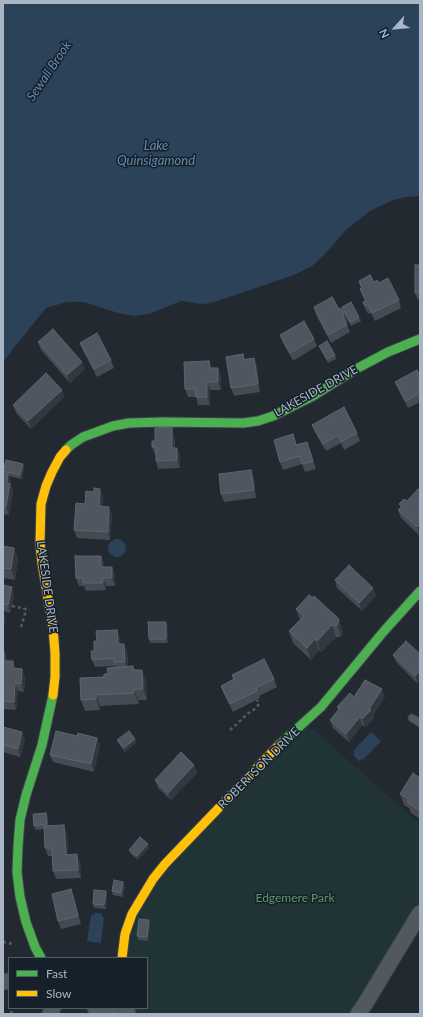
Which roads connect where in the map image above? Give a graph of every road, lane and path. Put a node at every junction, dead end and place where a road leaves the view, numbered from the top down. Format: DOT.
graph roads {
  1 [pos="420,339"];
  2 [pos="420,590"];
  3 [pos="12,606"];
  4 [pos="24,608"];
  5 [pos="30,610"];
  6 [pos="21,627"];
  7 [pos="257,700"];
  8 [pos="412,718"];
  9 [pos="420,723"];
  10 [pos="230,730"];
  11 [pos="420,913"];
  12 [pos="3,942"];
  13 [pos="14,944"];
  14 [pos="40,957"];
  15 [pos="122,957"];
  16 [pos="98,1009"];
  17 [pos="112,1014"];
  18 [pos="358,1014"];
  1 -- 14 [label="street, LAKESIDE DRIVE"];
  2 -- 15 [label="street, ROBERTSON DRIVE"];
  3 -- 4 [label="path"];
  4 -- 5 [label="path"];
  4 -- 6 [label="path"];
  7 -- 10 [label="path"];
  8 -- 9 [label="lane"];
  11 -- 18 [label="street"];
  12 -- 13 [label="path"];
  16 -- 17 [label="street"];
}
